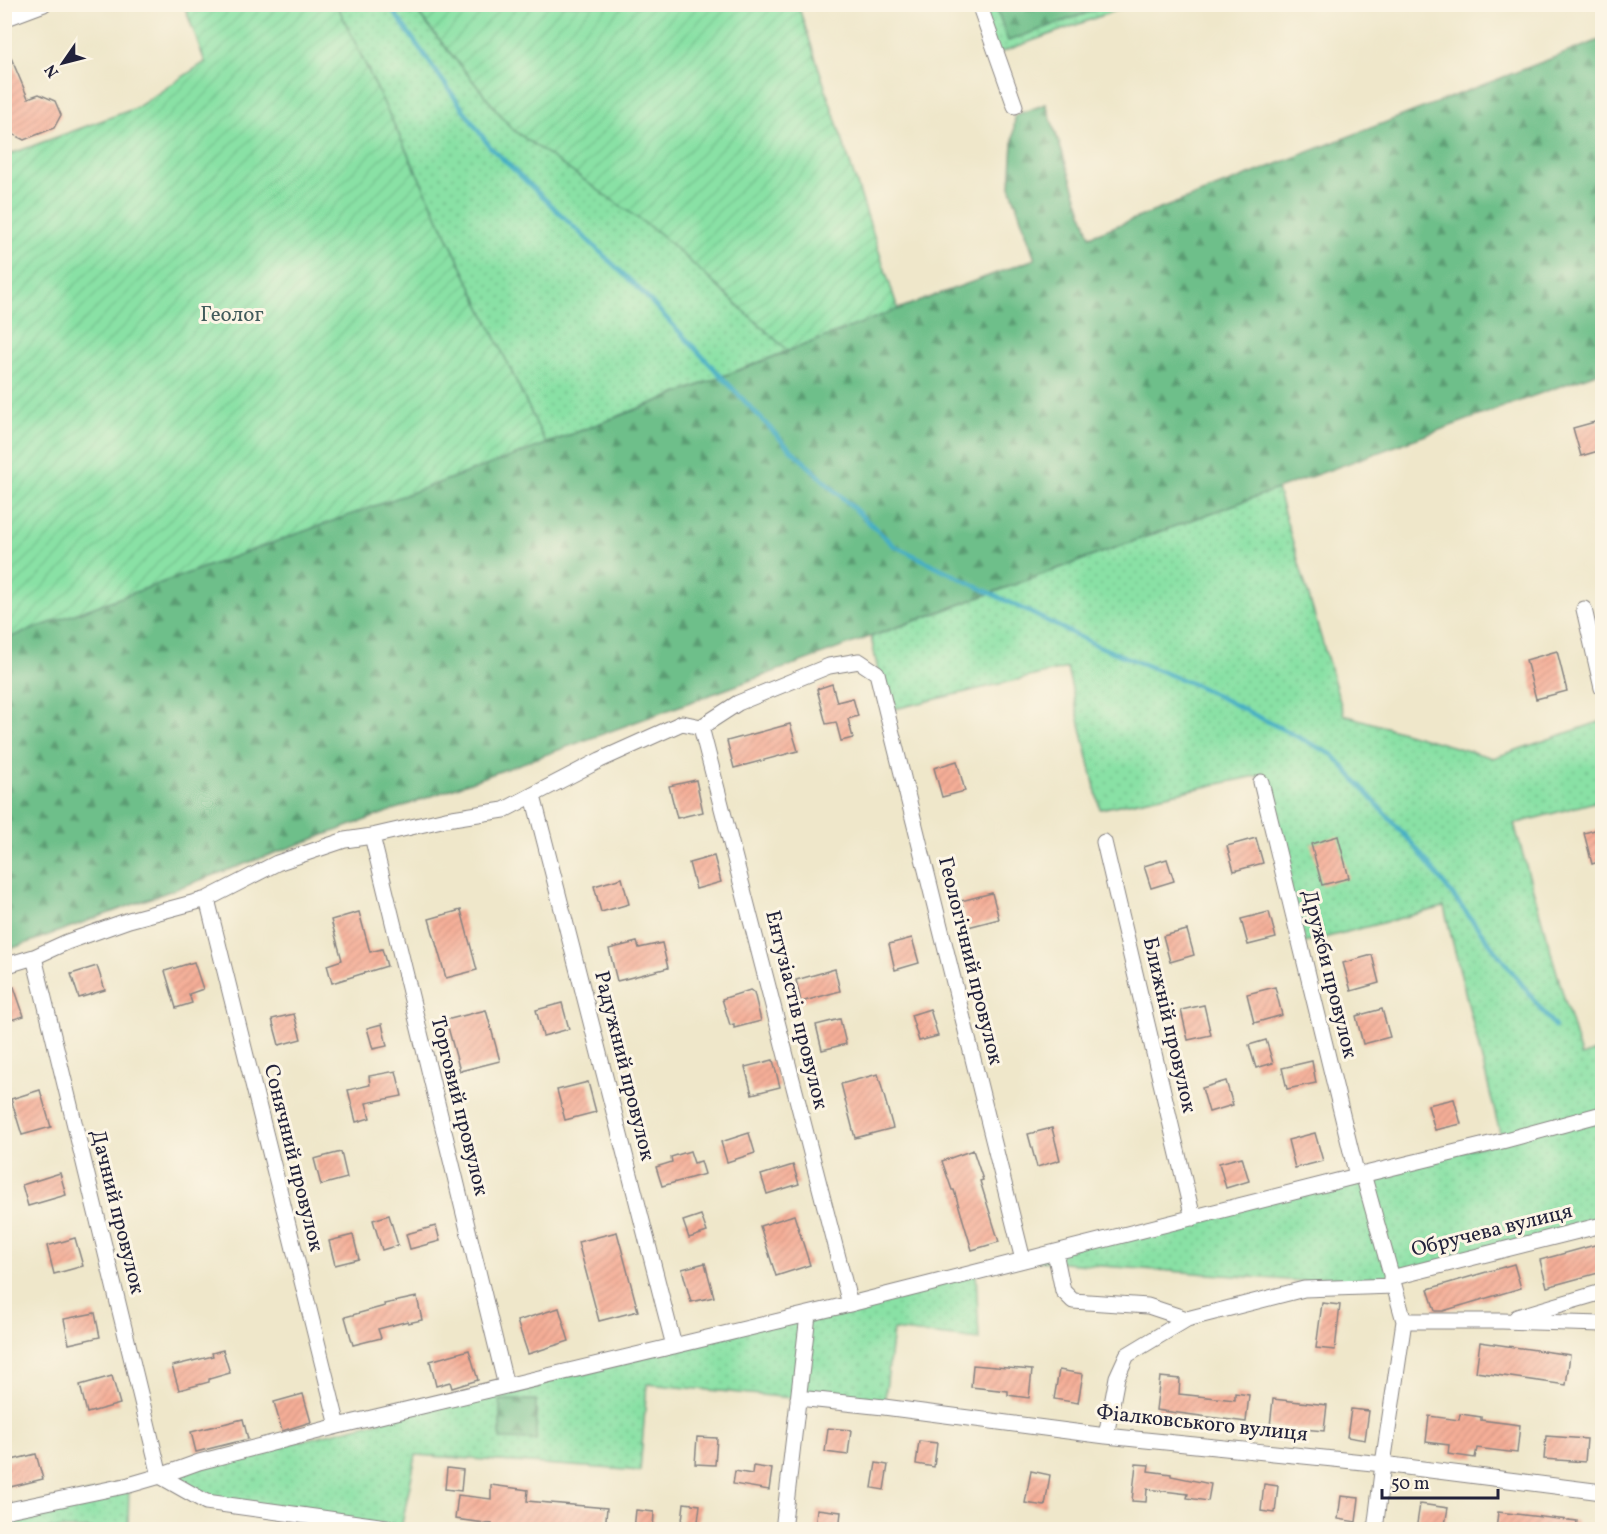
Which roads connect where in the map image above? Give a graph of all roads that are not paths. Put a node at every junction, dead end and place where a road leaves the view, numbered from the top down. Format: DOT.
graph roads {
  1 [pos="44,4"];
  2 [pos="979,4"];
  3 [pos="4,18"];
  4 [pos="1015,106"];
  5 [pos="1584,609"];
  6 [pos="1602,688"];
  7 [pos="701,727"];
  8 [pos="1261,782"];
  9 [pos="533,796"];
  10 [pos="372,836"];
  11 [pos="1104,842"];
  12 [pos="207,899"];
  13 [pos="34,957"];
  14 [pos="4,966"];
  15 [pos="1602,1114"];
  16 [pos="1360,1175"];
  17 [pos="1193,1218"];
  18 [pos="1602,1225"];
  19 [pos="1055,1252"];
  20 [pos="1023,1260"];
  21 [pos="1392,1282"];
  22 [pos="1602,1292"];
  23 [pos="850,1304"];
  24 [pos="808,1315"];
  25 [pos="1187,1318"];
  26 [pos="1404,1321"];
  27 [pos="1502,1321"];
  28 [pos="1602,1324"];
  29 [pos="674,1346"];
  30 [pos="506,1386"];
  31 [pos="798,1398"];
  32 [pos="339,1426"];
  33 [pos="1106,1436"];
  34 [pos="1383,1464"];
  35 [pos="160,1476"];
  36 [pos="1602,1492"];
  37 [pos="4,1511"];
  38 [pos="408,1530"];
  39 [pos="783,1530"];
  40 [pos="1375,1530"];
  1 -- 3 [label="street"];
  2 -- 4 [label="street"];
  5 -- 6 [label="street"];
  7 -- 9 [label="street"];
  7 -- 20 [label="street, Геологічний провулок"];
  7 -- 23 [label="street, Ентузіастів провулок"];
  8 -- 16 [label="street, Дружби провулок"];
  9 -- 10 [label="street"];
  9 -- 29 [label="street, Радужний провулок"];
  10 -- 12 [label="street"];
  10 -- 30 [label="street, Торговий провулок"];
  11 -- 17 [label="street, Ближній провулок"];
  12 -- 13 [label="street"];
  12 -- 32 [label="street, Сонячний провулок"];
  13 -- 14 [label="street"];
  13 -- 35 [label="street, Дачний провулок"];
  15 -- 16 [label="street"];
  16 -- 17 [label="street"];
  16 -- 21 [label="street, Дружби провулок"];
  17 -- 19 [label="street"];
  18 -- 21 [label="street, Обручева вулиця"];
  19 -- 20 [label="street"];
  19 -- 25 [label="street"];
  20 -- 23 [label="street"];
  21 -- 25 [label="street, Обручева вулиця"];
  21 -- 26 [label="street, Дружби провулок"];
  22 -- 27 [label="street"];
  23 -- 24 [label="street"];
  24 -- 29 [label="street"];
  24 -- 31 [label="street"];
  25 -- 33 [label="street"];
  26 -- 27 [label="street"];
  26 -- 34 [label="street"];
  27 -- 28 [label="street"];
  29 -- 30 [label="street"];
  30 -- 32 [label="street"];
  31 -- 33 [label="street, Фіалковського вулиця"];
  31 -- 39 [label="street"];
  32 -- 35 [label="street"];
  33 -- 34 [label="street, Фіалковського вулиця"];
  34 -- 36 [label="street, Фіалковського вулиця"];
  34 -- 40 [label="street"];
  35 -- 37 [label="street"];
  35 -- 38 [label="street"];
}
